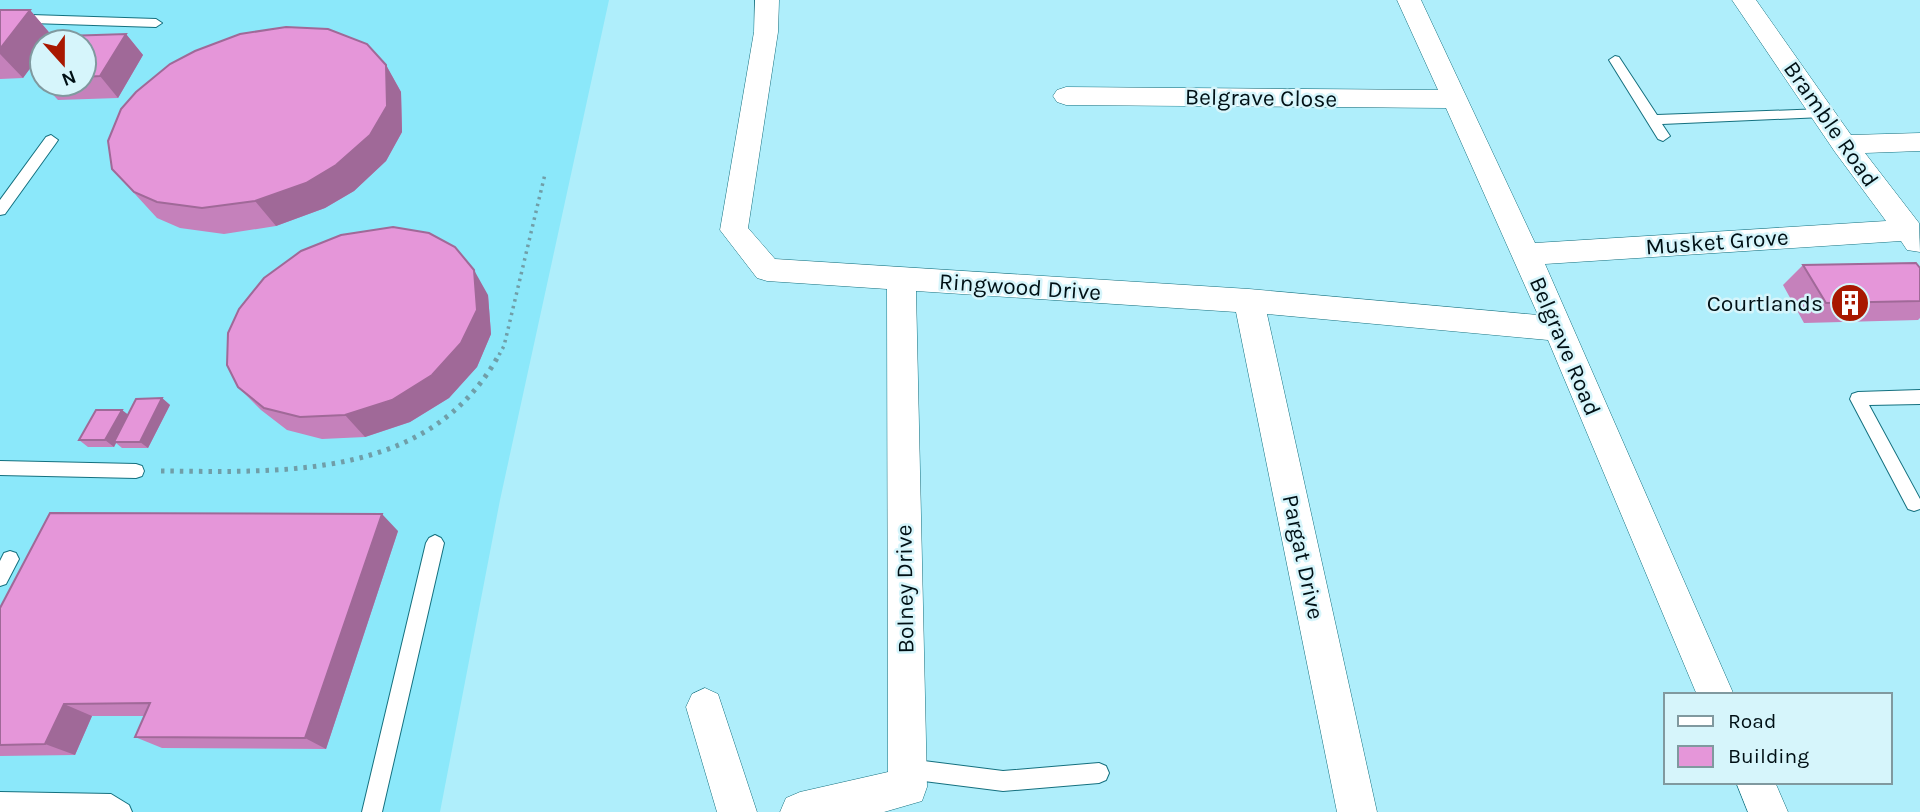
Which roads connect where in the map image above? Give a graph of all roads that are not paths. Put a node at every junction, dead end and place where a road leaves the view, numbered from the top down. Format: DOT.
graph roads {
  1 [pos="767,0"];
  2 [pos="1409,0"];
  3 [pos="1744,0"];
  4 [pos="0,18"];
  5 [pos="156,23"];
  6 [pos="1615,60"];
  7 [pos="1066,96"];
  8 [pos="1456,99"];
  9 [pos="1822,113"];
  10 [pos="1653,120"];
  11 [pos="1663,136"];
  12 [pos="51,141"];
  13 [pos="1920,142"];
  14 [pos="1844,145"];
  15 [pos="0,210"];
  16 [pos="1914,238"];
  17 [pos="1526,254"];
  18 [pos="901,279"];
  19 [pos="1250,302"];
  20 [pos="1556,330"];
  21 [pos="1920,397"];
  22 [pos="0,468"];
  23 [pos="136,471"];
  24 [pos="1914,505"];
  25 [pos="435,543"];
  26 [pos="10,559"];
  27 [pos="0,578"];
  28 [pos="1715,693"];
  29 [pos="705,707"];
  30 [pos="908,769"];
  31 [pos="1099,773"];
  32 [pos="1756,784"];
  33 [pos="0,802"];
  34 [pos="122,812"];
  35 [pos="372,812"];
  36 [pos="737,812"];
  37 [pos="800,812"];
  38 [pos="1357,812"];
  39 [pos="1768,812"];
  1 -- 18 [label="street, Ringwood Drive"];
  2 -- 8 [label="street, Belgrave Road"];
  3 -- 9 [label="street, Bramble Road"];
  4 -- 5 [label="lane"];
  6 -- 10 [label="lane"];
  7 -- 8 [label="street, Belgrave Close"];
  8 -- 17 [label="street, Belgrave Road"];
  9 -- 10 [label="lane"];
  9 -- 14 [label="street, Bramble Road"];
  10 -- 11 [label="lane"];
  12 -- 15 [label="lane"];
  13 -- 14 [label="street"];
  14 -- 16 [label="street, Bramble Road"];
  16 -- 17 [label="street, Musket Grove"];
  17 -- 20 [label="street, Belgrave Road"];
  18 -- 19 [label="street, Ringwood Drive"];
  18 -- 30 [label="street, Bolney Drive"];
  19 -- 20 [label="street, Ringwood Drive"];
  19 -- 38 [label="street, Pargat Drive"];
  20 -- 28 [label="street, Belgrave Road"];
  21 -- 24 [label="lane"];
  22 -- 23 [label="lane"];
  25 -- 35 [label="lane"];
  26 -- 27 [label="lane"];
  29 -- 36 [label="street"];
  30 -- 31 [label="lane"];
  30 -- 37 [label="street"];
  32 -- 39 [label="street"];
  33 -- 34 [label="lane"];
}
